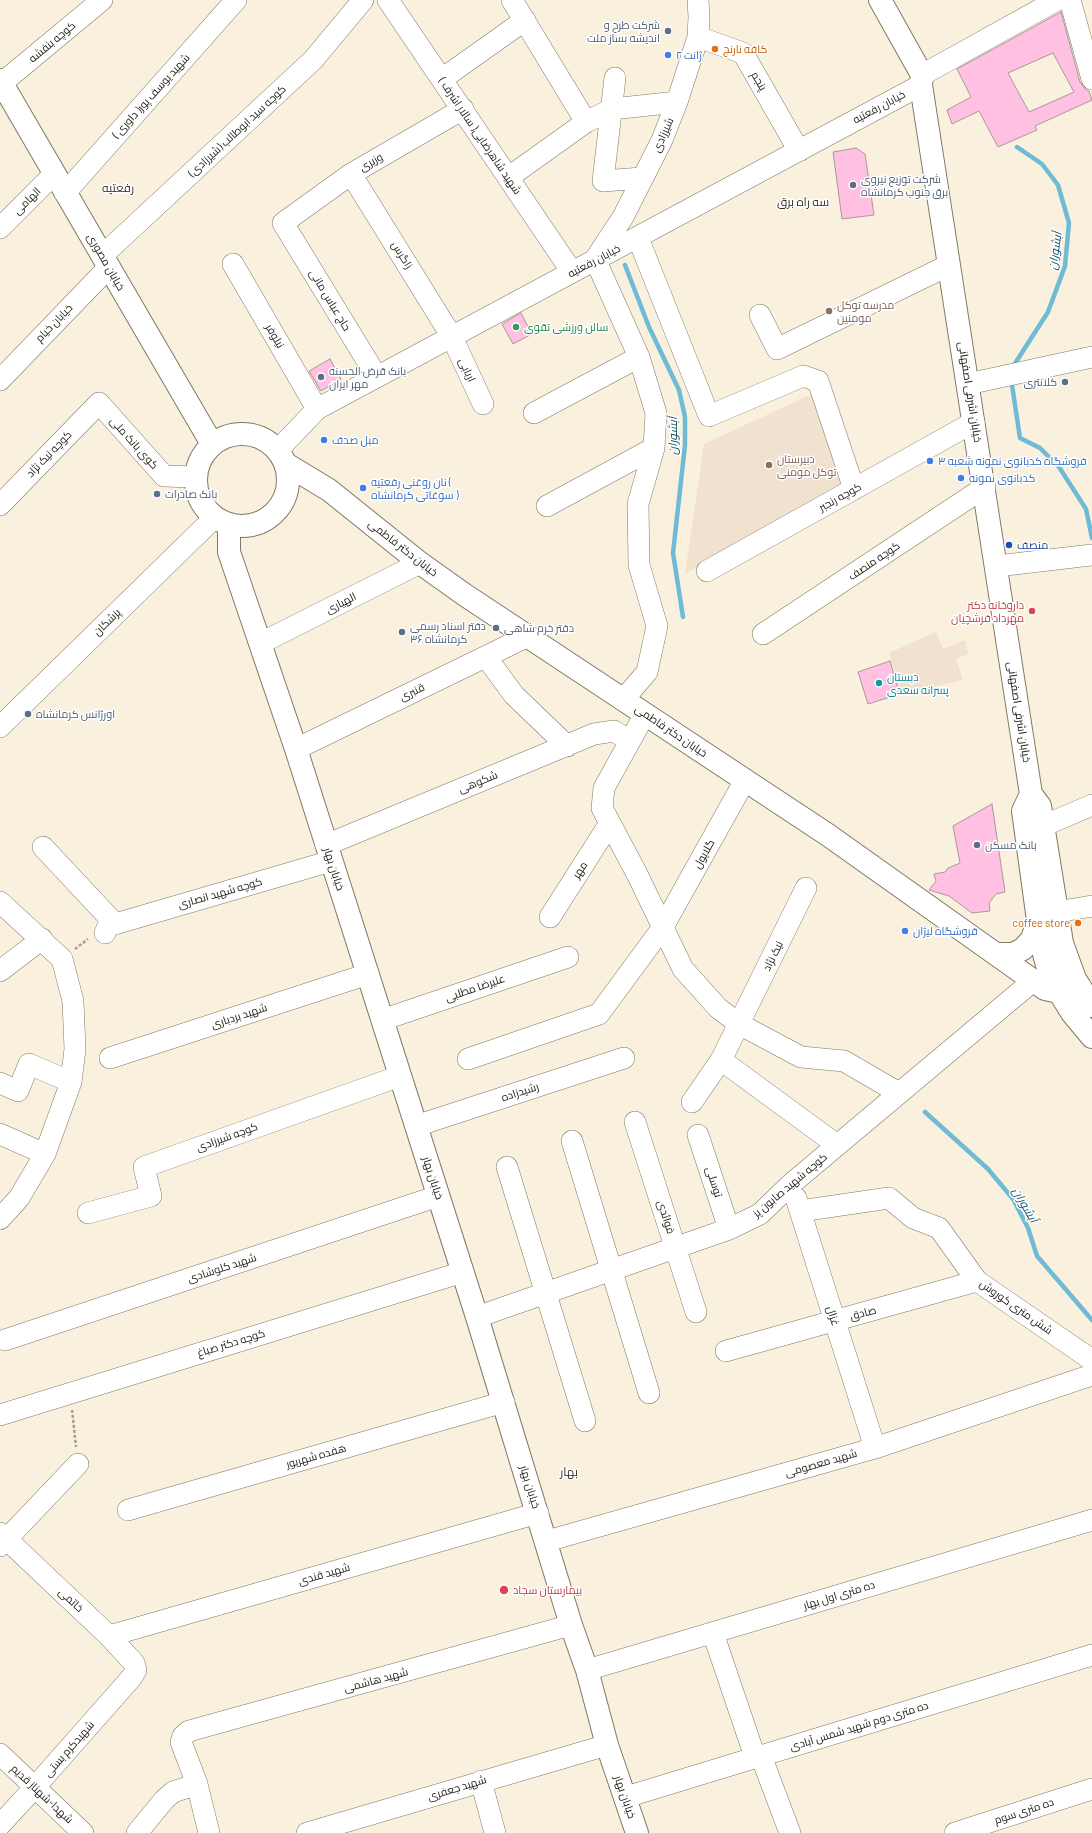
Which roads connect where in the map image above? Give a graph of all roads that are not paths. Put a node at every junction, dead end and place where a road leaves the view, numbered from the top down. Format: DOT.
graph roads {
  1 [pos="102,0"];
  2 [pos="236,0"];
  3 [pos="363,0"];
  4 [pos="388,0"];
  5 [pos="512,0"];
  6 [pos="698,0"];
  7 [pos="870,0"];
  8 [pos="880,0"];
  9 [pos="1057,0"];
  10 [pos="1070,0"];
  11 [pos="525,20"];
  12 [pos="698,37"];
  13 [pos="1091,73"];
  14 [pos="615,78"];
  15 [pos="442,79"];
  16 [pos="921,80"];
  17 [pos="1,82"];
  18 [pos="677,102"];
  19 [pos="463,109"];
  20 [pos="612,109"];
  21 [pos="586,122"];
  22 [pos="799,151"];
  23 [pos="54,174"];
  24 [pos="351,174"];
  25 [pos="509,177"];
  26 [pos="642,178"];
  27 [pos="65,193"];
  28 [pos="283,223"];
  29 [pos="0,228"];
  30 [pos="638,238"];
  31 [pos="595,259"];
  32 [pos="106,261"];
  33 [pos="233,264"];
  34 [pos="949,265"];
  35 [pos="572,272"];
  36 [pos="760,315"];
  37 [pos="452,337"];
  38 [pos="639,357"];
  39 [pos="1092,357"];
  40 [pos="377,376"];
  41 [pos="0,380"];
  42 [pos="968,384"];
  43 [pos="99,403"];
  44 [pos="483,404"];
  45 [pos="317,408"];
  46 [pos="534,413"];
  47 [pos="974,422"];
  48 [pos="212,444"];
  49 [pos="654,448"];
  50 [pos="282,457"];
  51 [pos="196,478"];
  52 [pos="985,487"];
  53 [pos="854,489"];
  54 [pos="0,505"];
  55 [pos="547,506"];
  56 [pos="222,520"];
  57 [pos="1092,555"];
  58 [pos="420,563"];
  59 [pos="997,566"];
  60 [pos="707,571"];
  61 [pos="763,634"];
  62 [pos="528,636"];
  63 [pos="261,643"];
  64 [pos="486,657"];
  65 [pos="623,700"];
  66 [pos="645,714"];
  67 [pos="0,727"];
  68 [pos="630,741"];
  69 [pos="567,746"];
  70 [pos="296,749"];
  71 [pos="745,780"];
  72 [pos="1032,794"];
  73 [pos="1092,805"];
  74 [pos="610,823"];
  75 [pos="1043,826"];
  76 [pos="43,847"];
  77 [pos="329,853"];
  78 [pos="806,888"];
  79 [pos="0,902"];
  80 [pos="1092,906"];
  81 [pos="1047,916"];
  82 [pos="550,917"];
  83 [pos="663,927"];
  84 [pos="42,939"];
  85 [pos="996,954"];
  86 [pos="568,957"];
  87 [pos="0,971"];
  88 [pos="368,974"];
  89 [pos="1033,981"];
  90 [pos="1059,992"];
  91 [pos="1090,1001"];
  92 [pos="382,1020"];
  93 [pos="739,1024"];
  94 [pos="1092,1037"];
  95 [pos="110,1058"];
  96 [pos="624,1058"];
  97 [pos="468,1059"];
  98 [pos="721,1060"];
  99 [pos="400,1076"];
  100 [pos="71,1082"];
  101 [pos="0,1083"];
  102 [pos="899,1093"];
  103 [pos="692,1102"];
  104 [pos="635,1122"];
  105 [pos="416,1126"];
  106 [pos="0,1134"];
  107 [pos="698,1135"];
  108 [pos="572,1141"];
  109 [pos="837,1145"];
  110 [pos="45,1154"];
  111 [pos="507,1167"];
  112 [pos="791,1184"];
  113 [pos="438,1196"];
  114 [pos="800,1211"];
  115 [pos="88,1213"];
  116 [pos="0,1219"];
  117 [pos="729,1230"];
  118 [pos="676,1248"];
  119 [pos="610,1271"];
  120 [pos="463,1272"];
  121 [pos="977,1281"];
  122 [pos="545,1294"];
  123 [pos="696,1312"];
  124 [pos="477,1317"];
  125 [pos="835,1321"];
  126 [pos="5,1340"];
  127 [pos="726,1351"];
  128 [pos="1092,1360"];
  129 [pos="1092,1375"];
  130 [pos="649,1393"];
  131 [pos="504,1402"];
  132 [pos="0,1415"];
  133 [pos="585,1421"];
  134 [pos="875,1448"];
  135 [pos="78,1464"];
  136 [pos="128,1510"];
  137 [pos="538,1513"];
  138 [pos="1092,1520"];
  139 [pos="2,1540"];
  140 [pos="547,1541"];
  141 [pos="571,1625"];
  142 [pos="713,1632"];
  143 [pos="109,1636"];
  144 [pos="1092,1655"];
  145 [pos="136,1670"];
  146 [pos="586,1670"];
  147 [pos="607,1745"];
  148 [pos="0,1754"];
  149 [pos="758,1756"];
  150 [pos="481,1781"];
  151 [pos="197,1784"];
  152 [pos="35,1787"];
  153 [pos="1092,1789"];
  154 [pos="626,1797"];
  155 [pos="0,1825"];
  156 [pos="84,1833"];
  157 [pos="137,1833"];
  158 [pos="209,1833"];
  159 [pos="307,1833"];
  160 [pos="495,1833"];
  161 [pos="637,1833"];
  162 [pos="790,1833"];
  163 [pos="955,1833"];
  1 -- 17 [label="street, کوچه بنفشه"];
  2 -- 27 [label="street, شهید یوسف پور( داوری )"];
  3 -- 32 [label="street, کوچه سید ابوطالب (شیرزادی)"];
  4 -- 15 [label="street, شهید شاهرضایی( سالار اشرف )"];
  5 -- 11 [label="street"];
  6 -- 12 [label="street, شیرزادی"];
  7 -- 16 [label="main road, خیابان اشرفی اصفهانی"];
  8 -- 16 [label="main road, خیابان اشرفی اصفهانی"];
  9 -- 16 [label="street, خیابان رفعتیه"];
  10 -- 13 [label="street"];
  11 -- 15 [label="street"];
  11 -- 21 [label="street"];
  12 -- 18 [label="street, شیرزادی"];
  12 -- 22 [label="street, پنجم"];
  14 -- 20 [label="street"];
  15 -- 19 [label="street, شهید شاهرضایی( سالار اشرف )"];
  16 -- 22 [label="street, خیابان رفعتیه"];
  16 -- 34 [label="main road, خیابان اشرفی اصفهانی"];
  17 -- 23 [label="main road, خیابان مصوری"];
  18 -- 20 [label="street"];
  18 -- 26 [label="street, شیرزادی"];
  19 -- 24 [label="street, وزیری"];
  19 -- 25 [label="street, شهید شاهرضایی( سالار اشرف )"];
  20 -- 21 [label="street"];
  20 -- 26 [label="street"];
  21 -- 25 [label="street"];
  22 -- 30 [label="street, خیابان رفعتیه"];
  23 -- 27 [label="main road, خیابان مصوری"];
  23 -- 29 [label="street, الهامی"];
  24 -- 28 [label="street, وزیری"];
  24 -- 37 [label="street, زاگرس"];
  25 -- 35 [label="street, شهید شاهرضایی( سالار اشرف )"];
  26 -- 31 [label="street, شیرزادی"];
  27 -- 32 [label="main road, خیابان مصوری"];
  28 -- 40 [label="street, حاج عباس مانی"];
  30 -- 31 [label="street, خیابان رفعتیه"];
  30 -- 53 [label="street"];
  31 -- 35 [label="street, خیابان رفعتیه"];
  31 -- 38 [label="street"];
  32 -- 41 [label="street, خیابان خیام"];
  32 -- 48 [label="main road, خیابان مصوری"];
  33 -- 45 [label="street, نیلوفر"];
  34 -- 36 [label="street"];
  34 -- 42 [label="main road, خیابان اشرفی اصفهانی"];
  35 -- 37 [label="street, خیابان رفعتیه"];
  37 -- 40 [label="street, خیابان رفعتیه"];
  37 -- 44 [label="street, اربابی"];
  38 -- 46 [label="street"];
  38 -- 49 [label="street"];
  39 -- 42 [label="street"];
  40 -- 45 [label="street, خیابان رفعتیه"];
  42 -- 47 [label="main road, خیابان اشرفی اصفهانی"];
  43 -- 51 [label="street, کوی بانک ملی"];
  43 -- 54 [label="street, کوچه نیک نژاد"];
  45 -- 50 [label="street, خیابان رفعتیه"];
  47 -- 52 [label="main road, خیابان اشرفی اصفهانی"];
  47 -- 53 [label="street, کوچه رنجبر"];
  48 -- 50 [label="main road"];
  48 -- 51 [label="main road"];
  49 -- 55 [label="street"];
  49 -- 65 [label="street"];
  50 -- 56 [label="main road"];
  50 -- 58 [label="main road, خیابان دکتر فاطمی"];
  51 -- 56 [label="main road"];
  52 -- 59 [label="main road, خیابان اشرفی اصفهانی"];
  52 -- 61 [label="street, کوچه منصف"];
  53 -- 60 [label="street, کوچه رنجبر"];
  56 -- 63 [label="main road, خیابان بهار"];
  56 -- 67 [label="street, پزشکان"];
  57 -- 59 [label="street"];
  58 -- 62 [label="main road, خیابان دکتر فاطمی"];
  58 -- 63 [label="street, الهیاری"];
  59 -- 72 [label="main road, خیابان اشرفی اصفهانی"];
  62 -- 64 [label="street, قنبری"];
  62 -- 65 [label="main road, خیابان دکتر فاطمی"];
  63 -- 70 [label="main road, خیابان بهار"];
  64 -- 69 [label="street"];
  64 -- 70 [label="street, قنبری"];
  65 -- 66 [label="main road, خیابان دکتر فاطمی"];
  66 -- 68 [label="street"];
  66 -- 71 [label="main road, خیابان دکتر فاطمی"];
  68 -- 69 [label="street, شکوهی"];
  68 -- 74 [label="street"];
  69 -- 77 [label="street, شکوهی"];
  70 -- 77 [label="main road, خیابان بهار"];
  71 -- 83 [label="street, گلایول"];
  71 -- 85 [label="main road, خیابان دکتر فاطمی"];
  72 -- 75 [label="main road, خیابان اشرفی اصفهانی"];
  72 -- 81 [label="main road, خیابان اشرفی اصفهانی"];
  73 -- 75 [label="street"];
  74 -- 82 [label="street, مهر"];
  74 -- 83 [label="street"];
  75 -- 81 [label="main road, خیابان اشرفی اصفهانی"];
  76 -- 77 [label="street, کوچه شهید انصاری"];
  77 -- 88 [label="main road, خیابان بهار"];
  78 -- 93 [label="street, نیک نژاد"];
  79 -- 84 [label="street"];
  80 -- 81 [label="street"];
  81 -- 85 [label="main road"];
  81 -- 90 [label="main road, خیابان اشرفی اصفهانی"];
  81 -- 91 [label="main road, خیابان اشرفی اصفهانی"];
  83 -- 93 [label="street"];
  83 -- 97 [label="street, گلایول"];
  84 -- 87 [label="street"];
  84 -- 100 [label="street"];
  85 -- 89 [label="main road, خیابان دکتر فاطمی"];
  86 -- 92 [label="street, علیرضا مطلبی"];
  88 -- 92 [label="main road, خیابان بهار"];
  88 -- 95 [label="street, شهید بردباری"];
  89 -- 90 [label="main road, خیابان دکتر فاطمی"];
  89 -- 102 [label="street, کوچه شهید صابون پز"];
  90 -- 94 [label="main road, خیابان اشرفی اصفهانی"];
  92 -- 99 [label="main road, خیابان بهار"];
  93 -- 98 [label="street, نیک نژاد"];
  93 -- 102 [label="street"];
  96 -- 105 [label="street, رشیدزاده"];
  98 -- 103 [label="street, نیک نژاد"];
  98 -- 109 [label="street"];
  99 -- 105 [label="main road, خیابان بهار"];
  99 -- 115 [label="street, کوچه شیرزادی"];
  100 -- 101 [label="street"];
  100 -- 110 [label="street"];
  102 -- 109 [label="street, کوچه شهید صابون پز"];
  104 -- 118 [label="street, فوائدی"];
  105 -- 113 [label="main road, خیابان بهار"];
  106 -- 110 [label="street"];
  107 -- 117 [label="street, توسلی"];
  108 -- 119 [label="street"];
  109 -- 112 [label="street, کوچه شهید صابون پز"];
  110 -- 116 [label="street"];
  111 -- 122 [label="street"];
  112 -- 114 [label="street, غزال"];
  112 -- 117 [label="street, کوچه شهید صابون پز"];
  113 -- 120 [label="main road, خیابان بهار"];
  113 -- 126 [label="street, شهید کلوشادی"];
  114 -- 121 [label="street, شش متری کوروش"];
  114 -- 125 [label="street, غزال"];
  117 -- 118 [label="street, کوچه شهید صابون پز"];
  118 -- 119 [label="street, کوچه شهید صابون پز"];
  118 -- 123 [label="street, فوائدی"];
  119 -- 122 [label="street, کوچه شهید صابون پز"];
  119 -- 130 [label="street"];
  120 -- 124 [label="main road, خیابان بهار"];
  120 -- 132 [label="street, کوچه دکتر صباغ"];
  121 -- 125 [label="street, صادق"];
  121 -- 128 [label="street, شش متری کوروش"];
  122 -- 124 [label="street, کوچه شهید صابون پز"];
  122 -- 133 [label="street"];
  124 -- 131 [label="main road, خیابان بهار"];
  125 -- 127 [label="street, صادق"];
  125 -- 134 [label="street, غزال"];
  129 -- 134 [label="street, شهید معصومی"];
  131 -- 136 [label="street, هفده شهریور"];
  131 -- 137 [label="main road, خیابان بهار"];
  134 -- 140 [label="street, شهید معصومی"];
  135 -- 139 [label="street"];
  137 -- 140 [label="main road, خیابان بهار"];
  137 -- 143 [label="street, شهید قندی"];
  138 -- 142 [label="street, ده متری اول بهار"];
  139 -- 143 [label="street, خاتمی"];
  140 -- 141 [label="main road, خیابان بهار"];
  141 -- 146 [label="main road, خیابان بهار"];
  141 -- 151 [label="street, شهید هاشمی"];
  142 -- 146 [label="street, ده متری اول بهار"];
  142 -- 149 [label="street"];
  143 -- 145 [label="street, خاتمی"];
  144 -- 149 [label="street, ده متری دوم شهید شمس آبادی"];
  145 -- 152 [label="street, شهیدکرم بستی"];
  146 -- 147 [label="main road, خیابان بهار"];
  147 -- 150 [label="street, شهید جعفری"];
  147 -- 154 [label="main road, خیابان بهار"];
  148 -- 152 [label="street, شهدا-شهناز قدیم"];
  149 -- 154 [label="street, ده متری دوم شهید شمس آبادی"];
  149 -- 162 [label="street"];
  150 -- 159 [label="street, شهید جعفری"];
  150 -- 160 [label="street"];
  151 -- 157 [label="street"];
  151 -- 158 [label="street"];
  152 -- 155 [label="street, شهیدکرم بستی"];
  152 -- 156 [label="street, شهدا-شهناز قدیم"];
  153 -- 163 [label="street, ده متری سوم"];
  154 -- 161 [label="main road, خیابان بهار"];
}
